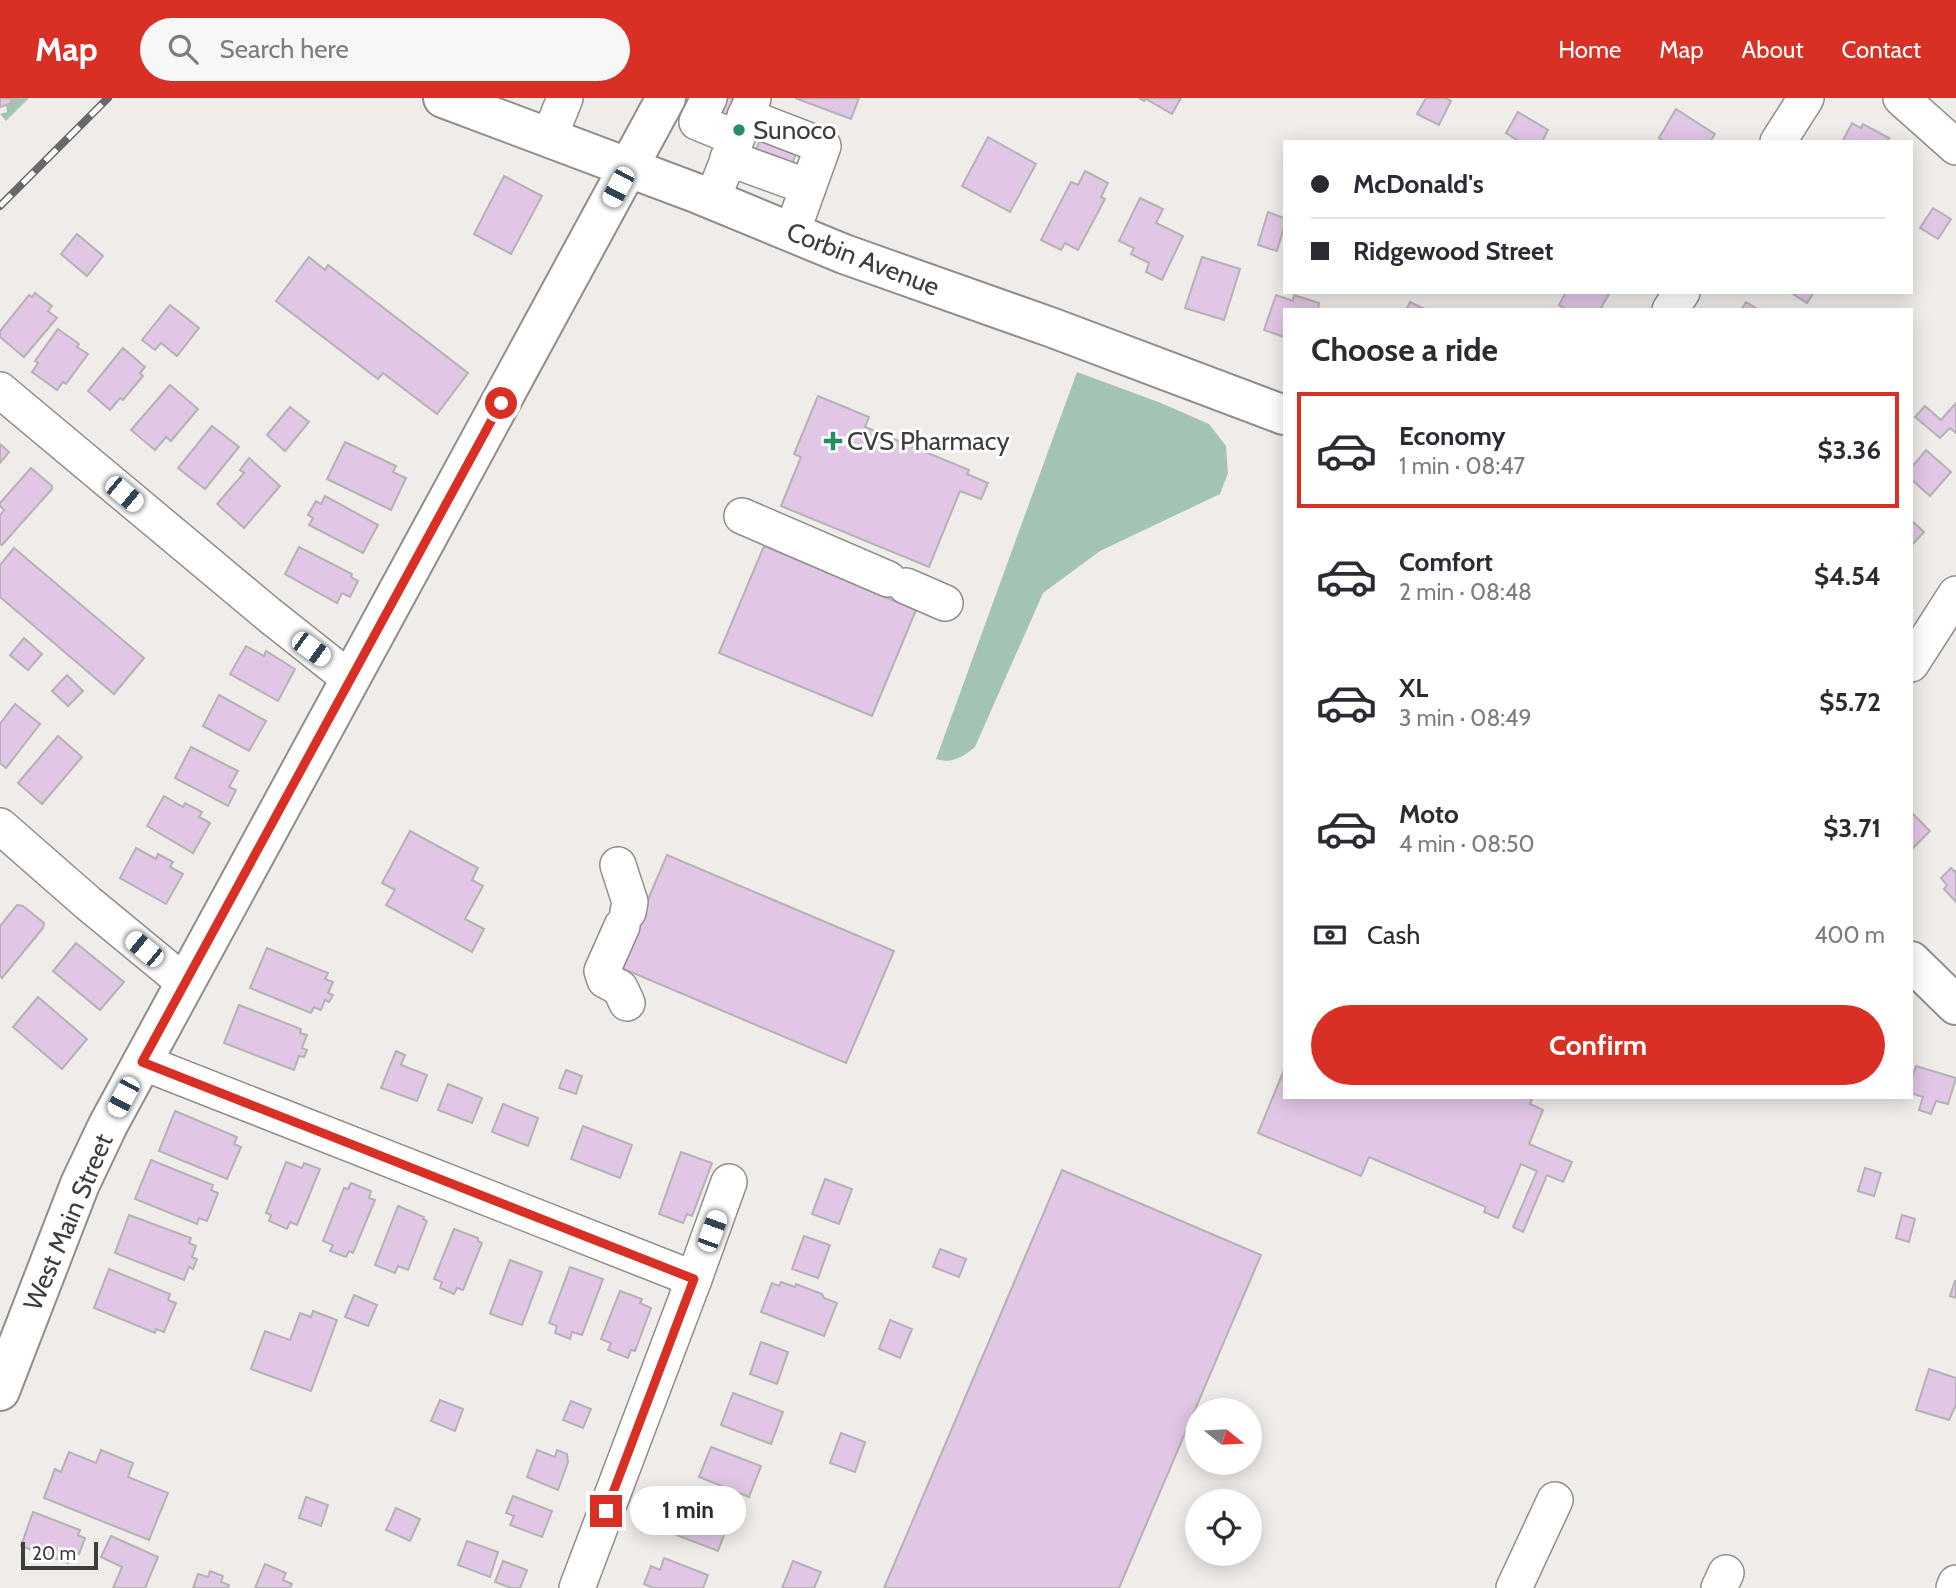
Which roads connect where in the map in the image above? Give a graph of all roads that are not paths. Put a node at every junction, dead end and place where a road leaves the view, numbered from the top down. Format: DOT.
graph roads {
  1 [pos="565,98"];
  2 [pos="1806,98"];
  3 [pos="1901,98"];
  4 [pos="461,101"];
  5 [pos="663,102"];
  6 [pos="703,110"];
  7 [pos="741,127"];
  8 [pos="549,138"];
  9 [pos="1779,140"];
  10 [pos="1956,147"];
  11 [pos="628,168"];
  12 [pos="712,200"];
  13 [pos="792,232"];
  14 [pos="0,390"];
  15 [pos="1283,415"];
  16 [pos="743,516"];
  17 [pos="1956,594"];
  18 [pos="945,603"];
  19 [pos="1913,661"];
  20 [pos="351,679"];
  21 [pos="0,826"];
  22 [pos="618,865"];
  23 [pos="1913,963"];
  24 [pos="185,984"];
  25 [pos="627,1003"];
  26 [pos="1956,1005"];
  27 [pos="142,1062"];
  28 [pos="729,1182"];
  29 [pos="694,1279"];
  30 [pos="0,1391"];
  31 [pos="1555,1500"];
  32 [pos="1956,1583"];
  33 [pos="577,1588"];
  34 [pos="1514,1588"];
  35 [pos="1954,1588"];
  1 -- 8 [label="street"];
  2 -- 9 [label="street"];
  3 -- 10 [label="street"];
  4 -- 8 [label="main road, Corbin Avenue"];
  5 -- 6 [label="street"];
  5 -- 11 [label="main road, West Main Street"];
  6 -- 7 [label="street"];
  7 -- 12 [label="street"];
  7 -- 13 [label="street"];
  8 -- 11 [label="main road, Corbin Avenue"];
  11 -- 12 [label="main road, Corbin Avenue"];
  11 -- 20 [label="main road, West Main Street"];
  12 -- 13 [label="main road, Corbin Avenue"];
  13 -- 15 [label="main road, Corbin Avenue"];
  14 -- 20 [label="street"];
  16 -- 18 [label="street"];
  17 -- 19 [label="street"];
  20 -- 24 [label="main road, West Main Street"];
  21 -- 24 [label="street"];
  22 -- 25 [label="street"];
  23 -- 26 [label="main road"];
  24 -- 27 [label="main road, West Main Street"];
  27 -- 29 [label="street"];
  27 -- 30 [label="main road, West Main Street"];
  28 -- 29 [label="street"];
  29 -- 33 [label="street"];
  31 -- 34 [label="street"];
  32 -- 35 [label="street"];
}
